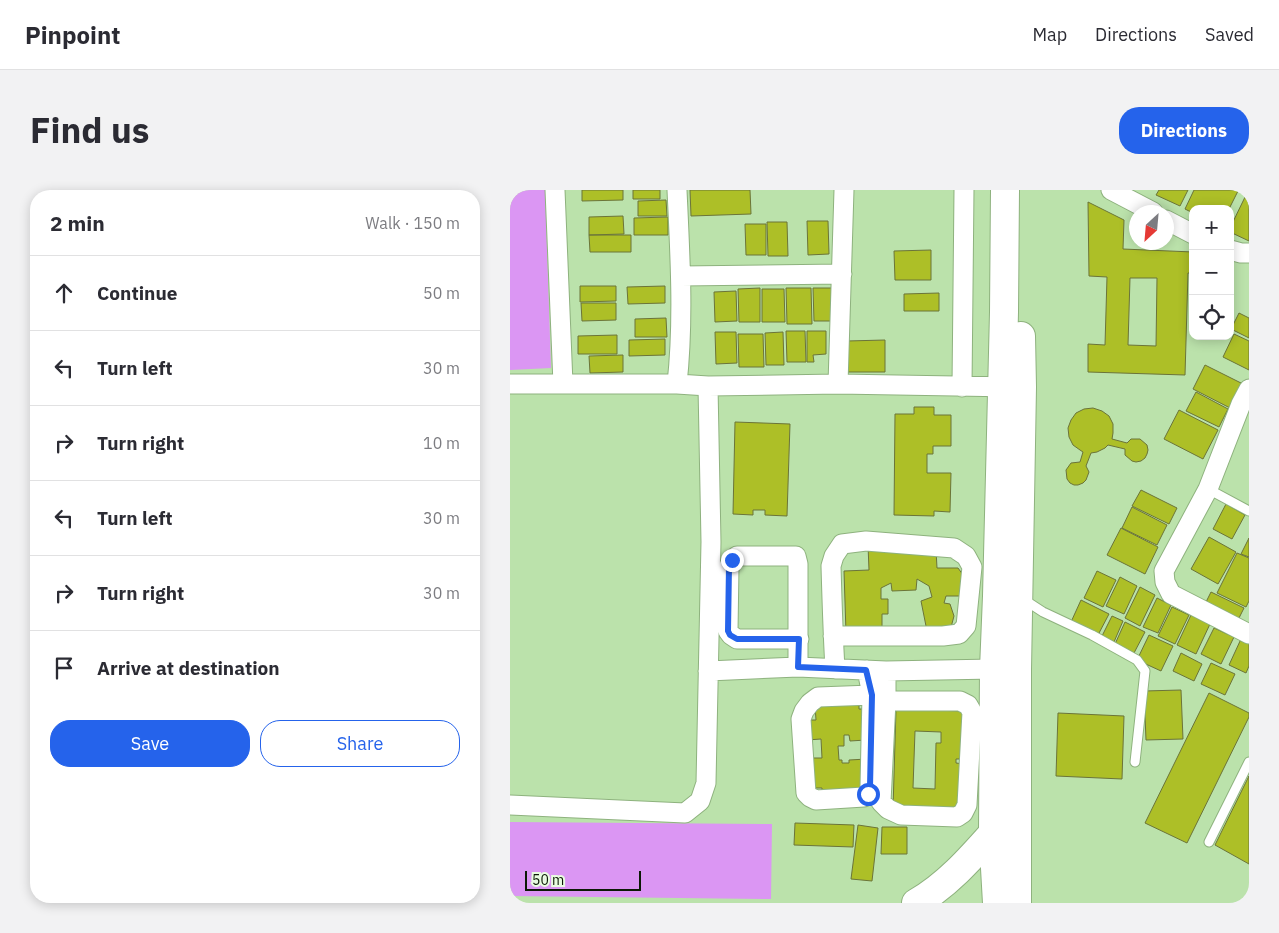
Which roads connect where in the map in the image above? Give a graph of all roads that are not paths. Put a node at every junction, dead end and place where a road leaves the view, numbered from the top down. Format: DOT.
graph roads {
  1 [pos="555,190"];
  2 [pos="676,190"];
  3 [pos="844,190"];
  4 [pos="964,190"];
  5 [pos="1005,190"];
  6 [pos="1020,190"];
  7 [pos="1118,192"];
  8 [pos="1141,205"];
  9 [pos="1174,224"];
  10 [pos="1189,232"];
  11 [pos="1234,251"];
  12 [pos="1249,253"];
  13 [pos="842,274"];
  14 [pos="681,276"];
  15 [pos="510,384"];
  16 [pos="563,384"];
  17 [pos="677,384"];
  18 [pos="838,384"];
  19 [pos="708,386"];
  20 [pos="962,387"];
  21 [pos="1012,387"];
  22 [pos="1246,401"];
  23 [pos="1208,489"];
  24 [pos="1249,511"];
  25 [pos="1008,596"];
  26 [pos="1249,634"];
  27 [pos="833,636"];
  28 [pos="799,639"];
  29 [pos="798,667"];
  30 [pos="994,669"];
  31 [pos="835,670"];
  32 [pos="866,670"];
  33 [pos="708,671"];
  34 [pos="886,671"];
  35 [pos="879,698"];
  36 [pos="1135,762"];
  37 [pos="1249,762"];
  38 [pos="510,806"];
  39 [pos="993,833"];
  40 [pos="1209,842"];
  41 [pos="916,903"];
  42 [pos="997,903"];
  43 [pos="1017,903"];
  1 -- 16 [label="street"];
  2 -- 14 [label="street"];
  3 -- 13 [label="street"];
  4 -- 20 [label="street"];
  5 -- 21 [label="main road"];
  6 -- 21 [label="main road"];
  7 -- 8 [label="street"];
  9 -- 10 [label="street"];
  11 -- 12 [label="street"];
  13 -- 14 [label="street"];
  13 -- 18 [label="street"];
  14 -- 17 [label="street"];
  15 -- 16 [label="street"];
  16 -- 17 [label="street"];
  17 -- 19 [label="street"];
  18 -- 19 [label="street"];
  18 -- 20 [label="street"];
  19 -- 33 [label="street"];
  20 -- 21 [label="street"];
  21 -- 25 [label="main road"];
  22 -- 23 [label="street"];
  23 -- 24 [label="lane"];
  23 -- 26 [label="street"];
  25 -- 30 [label="main road"];
  25 -- 36 [label="lane"];
  25 -- 43 [label="main road"];
  27 -- 27 [label="street"];
  27 -- 31 [label="street"];
  28 -- 28 [label="street"];
  28 -- 29 [label="street"];
  29 -- 31 [label="street"];
  29 -- 33 [label="street"];
  30 -- 34 [label="street"];
  30 -- 39 [label="main road"];
  31 -- 32 [label="street"];
  32 -- 34 [label="street"];
  32 -- 35 [label="street"];
  33 -- 38 [label="street"];
  34 -- 35 [label="street"];
  35 -- 35 [label="street"];
  35 -- 35 [label="street"];
  37 -- 40 [label="lane"];
  39 -- 41 [label="main road"];
  39 -- 42 [label="main road"];
}
